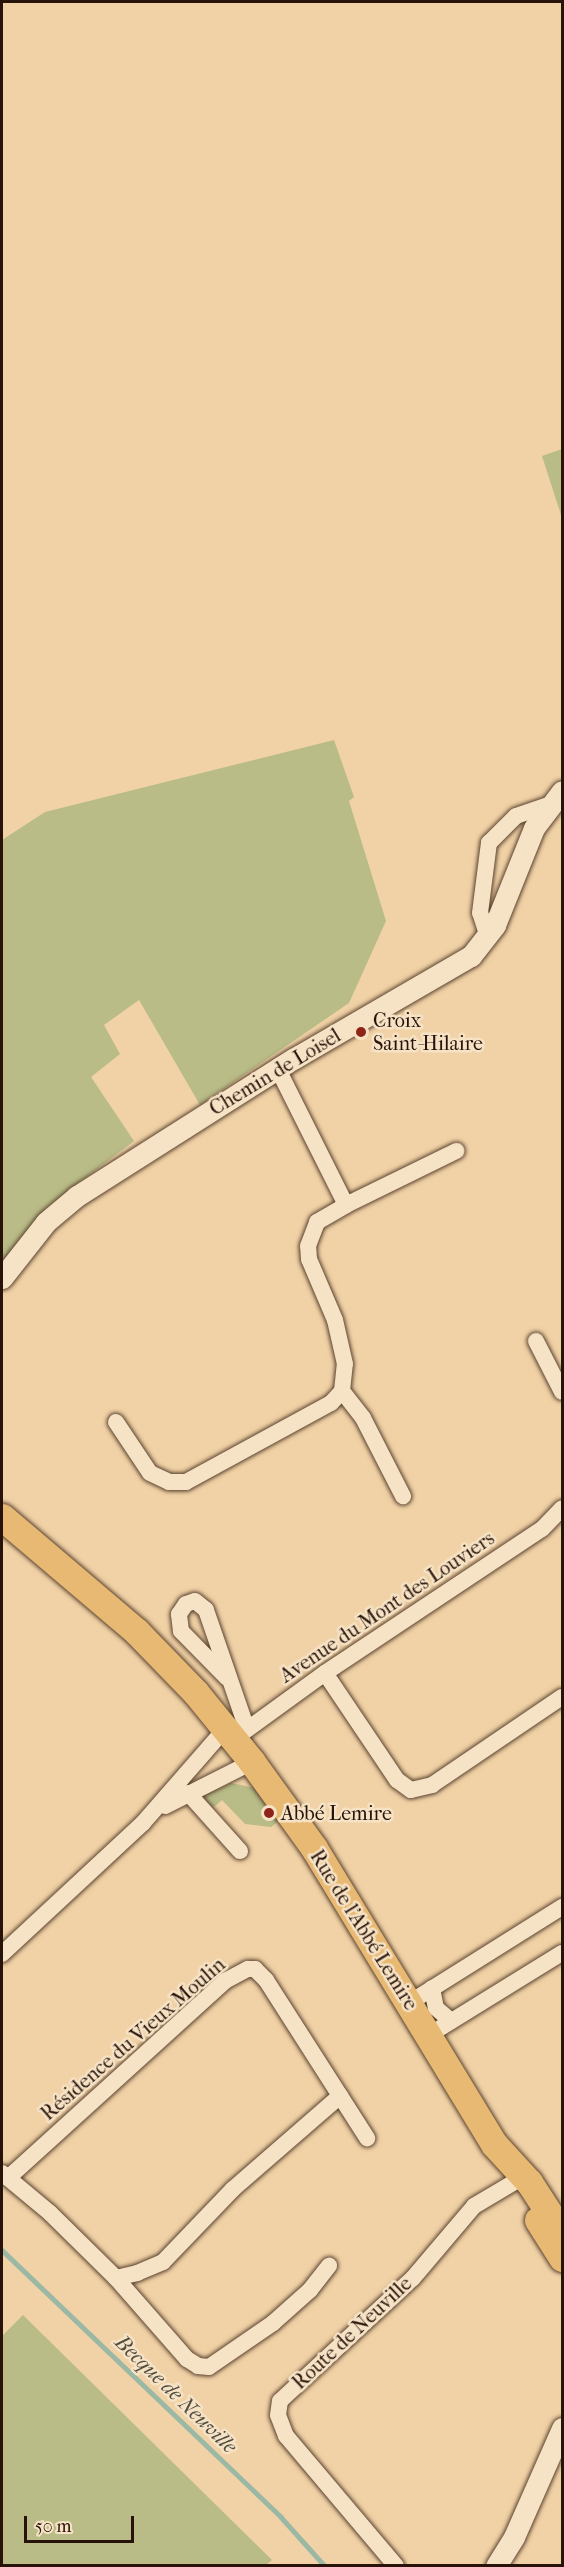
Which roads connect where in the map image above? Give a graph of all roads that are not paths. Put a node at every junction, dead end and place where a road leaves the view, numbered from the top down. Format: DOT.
graph roads {
  1 [pos="557,798"];
  2 [pos="488,937"];
  3 [pos="278,1069"];
  4 [pos="456,1151"];
  5 [pos="346,1205"];
  6 [pos="2,1278"];
  7 [pos="536,1341"];
  8 [pos="342,1391"];
  9 [pos="562,1392"];
  10 [pos="116,1422"];
  11 [pos="403,1496"];
  12 [pos="562,1508"];
  13 [pos="2,1516"];
  14 [pos="2,1530"];
  15 [pos="67,1573"];
  16 [pos="325,1673"];
  17 [pos="227,1678"];
  18 [pos="562,1697"];
  19 [pos="235,1732"];
  20 [pos="252,1762"];
  21 [pos="188,1793"];
  22 [pos="143,1823"];
  23 [pos="240,1851"];
  24 [pos="562,1907"];
  25 [pos="562,1953"];
  26 [pos="2,1954"];
  27 [pos="432,1988"];
  28 [pos="409,2003"];
  29 [pos="451,2021"];
  30 [pos="429,2035"];
  31 [pos="340,2096"];
  32 [pos="367,2138"];
  33 [pos="5,2176"];
  34 [pos="519,2179"];
  35 [pos="562,2233"];
  36 [pos="562,2258"];
  37 [pos="329,2266"];
  38 [pos="116,2278"];
  39 [pos="562,2427"];
  40 [pos="396,2565"];
  41 [pos="496,2565"];
  1 -- 2 [label="street, Chemin de Loisel"];
  1 -- 2 [label="street"];
  2 -- 3 [label="street, Chemin de Loisel"];
  3 -- 5 [label="street"];
  3 -- 6 [label="street, Chemin de Loisel"];
  4 -- 5 [label="street"];
  5 -- 8 [label="street"];
  7 -- 9 [label="street"];
  8 -- 10 [label="street"];
  8 -- 11 [label="street"];
  12 -- 16 [label="street, Avenue du Mont des Louviers"];
  13 -- 15 [label="main road, Rue de l'Abbé Lemire"];
  14 -- 15 [label="main road, Rue de l'Abbé Lemire"];
  15 -- 19 [label="main road, Rue de l'Abbé Lemire"];
  16 -- 18 [label="street"];
  16 -- 19 [label="street, Avenue du Mont des Louviers"];
  17 -- 19 [label="street"];
  19 -- 20 [label="main road, Rue de l'Abbé Lemire"];
  19 -- 22 [label="street, Avenue du Mont des Louviers"];
  20 -- 21 [label="street"];
  20 -- 28 [label="main road, Rue de l'Abbé Lemire"];
  21 -- 22 [label="street"];
  21 -- 23 [label="street"];
  22 -- 26 [label="street"];
  24 -- 27 [label="street"];
  25 -- 29 [label="street"];
  27 -- 28 [label="street"];
  27 -- 29 [label="street"];
  28 -- 30 [label="main road, Rue de l'Abbé Lemire"];
  29 -- 30 [label="street"];
  30 -- 34 [label="main road, Rue de l'Abbé Lemire"];
  31 -- 32 [label="street, Résidence du Vieux Moulin"];
  31 -- 33 [label="street, Résidence du Vieux Moulin"];
  31 -- 38 [label="street"];
  33 -- 38 [label="street, Résidence du Vieux Moulin"];
  34 -- 35 [label="main road, Rue de l'Abbé Lemire"];
  34 -- 36 [label="main road, Rue de l'Abbé Lemire"];
  34 -- 40 [label="street, Route de Neuville"];
  37 -- 38 [label="street, Résidence du Vieux Moulin"];
  39 -- 41 [label="street"];
}
